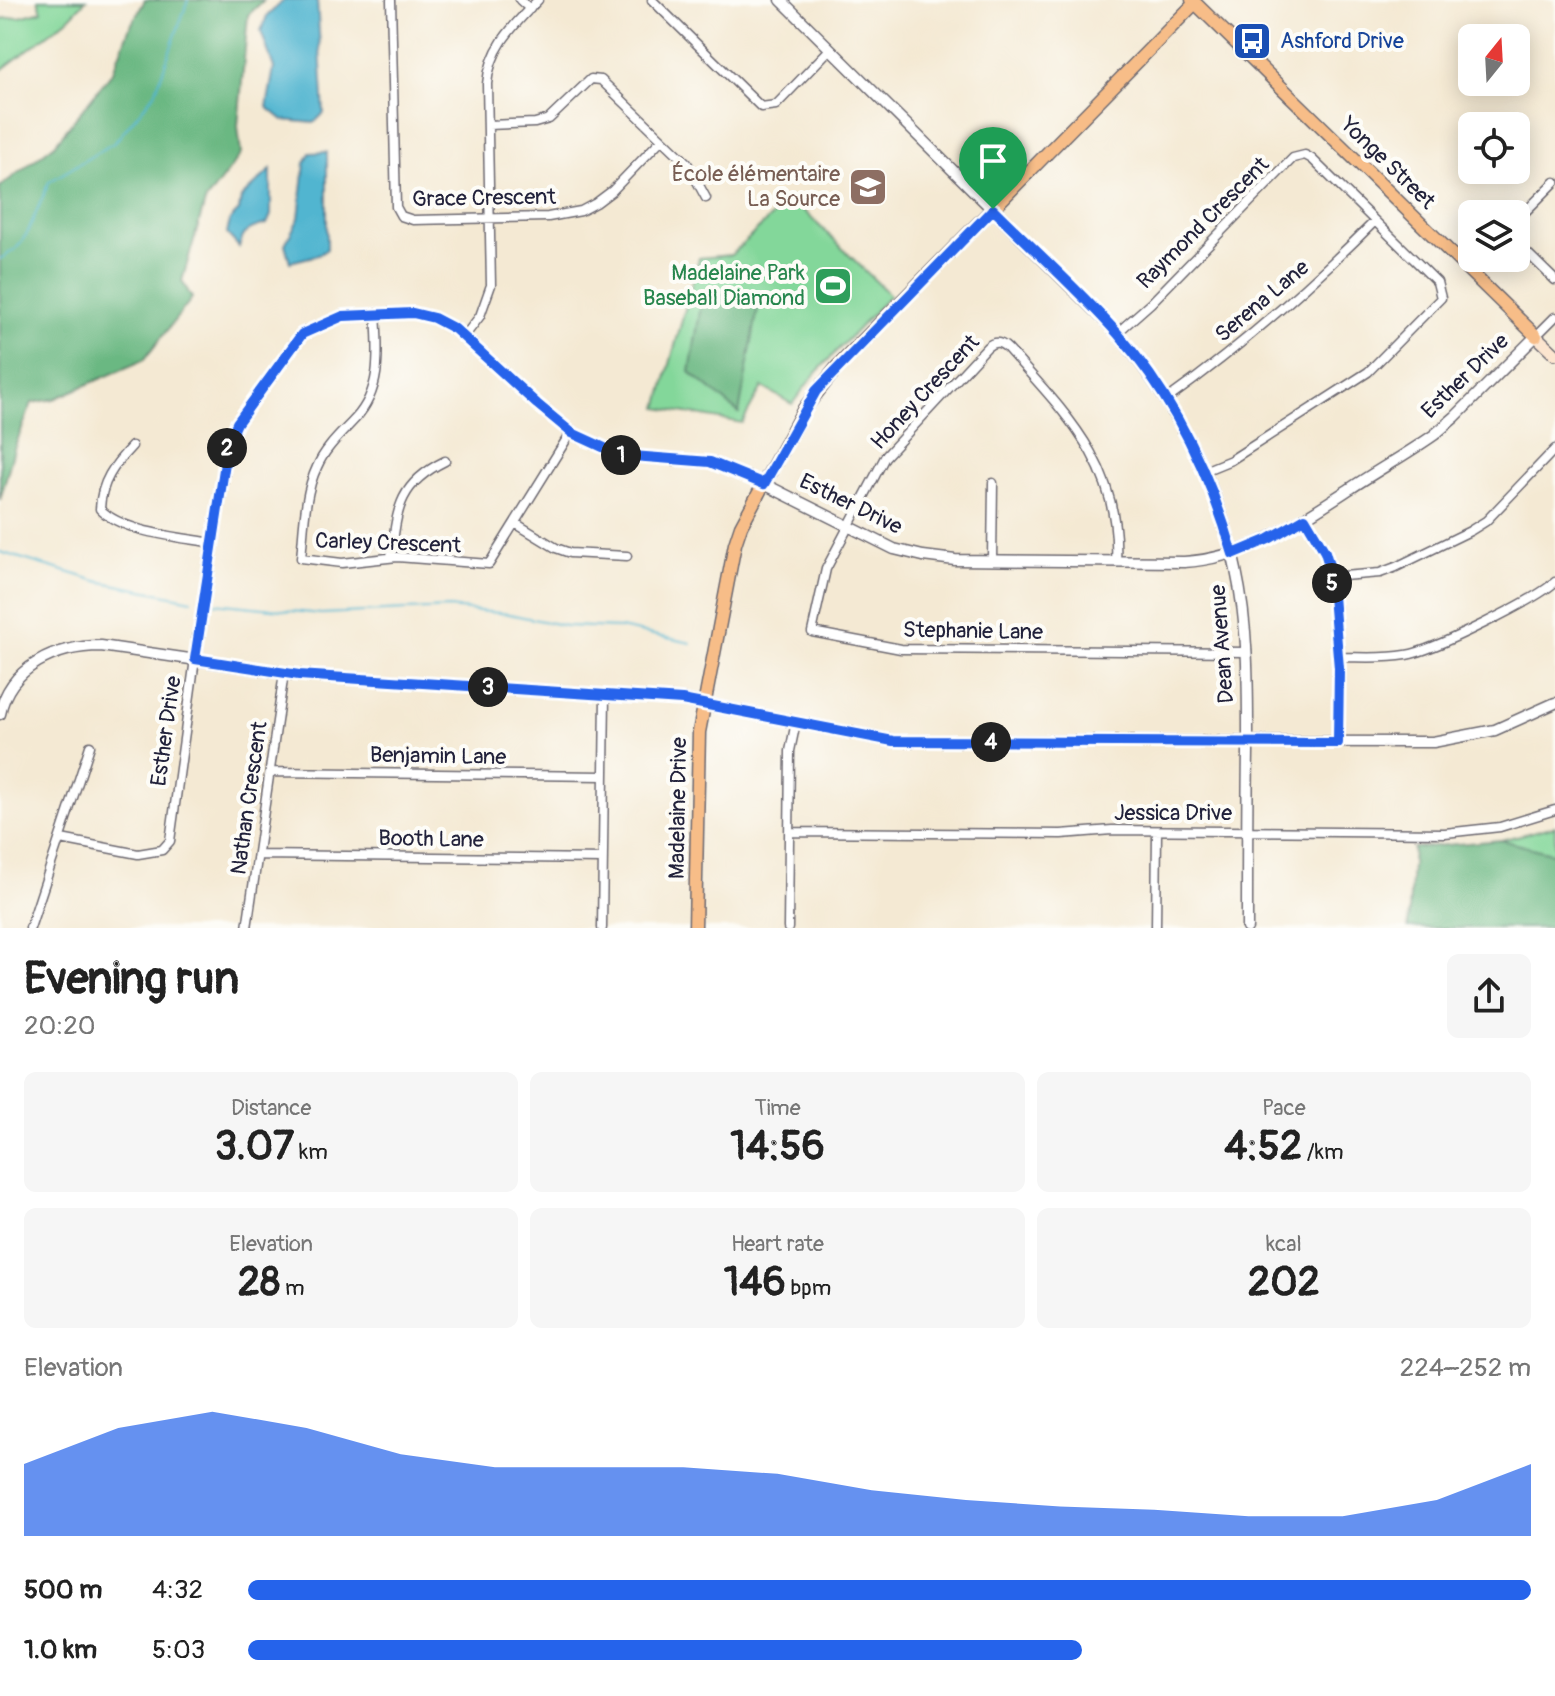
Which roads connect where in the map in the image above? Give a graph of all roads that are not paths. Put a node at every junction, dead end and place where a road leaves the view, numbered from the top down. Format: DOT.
graph roads {
  1 [pos="391,0"];
  2 [pos="520,0"];
  3 [pos="538,0"];
  4 [pos="652,0"];
  5 [pos="781,0"];
  6 [pos="1195,1"];
  7 [pos="530,9"];
  8 [pos="830,49"];
  9 [pos="488,125"];
  10 [pos="662,139"];
  11 [pos="1555,182"];
  12 [pos="706,198"];
  13 [pos="1530,207"];
  14 [pos="993,209"];
  15 [pos="491,218"];
  16 [pos="1375,221"];
  17 [pos="1530,256"];
  18 [pos="1555,280"];
  19 [pos="376,313"];
  20 [pos="1555,317"];
  21 [pos="1117,333"];
  22 [pos="1536,336"];
  23 [pos="464,337"];
  24 [pos="1555,354"];
  25 [pos="1166,400"];
  26 [pos="571,432"];
  27 [pos="132,446"];
  28 [pos="1555,449"];
  29 [pos="445,461"];
  30 [pos="1204,471"];
  31 [pos="993,483"];
  32 [pos="764,484"];
  33 [pos="1305,518"];
  34 [pos="515,523"];
  35 [pos="848,527"];
  36 [pos="213,543"];
  37 [pos="1233,554"];
  38 [pos="627,556"];
  39 [pos="391,557"];
  40 [pos="992,560"];
  41 [pos="1116,562"];
  42 [pos="1331,577"];
  43 [pos="1555,582"];
  44 [pos="1247,652"];
  45 [pos="1338,657"];
  46 [pos="195,659"];
  47 [pos="284,673"];
  48 [pos="605,695"];
  49 [pos="1555,703"];
  50 [pos="704,704"];
  51 [pos="0,714"];
  52 [pos="796,722"];
  53 [pos="1248,743"];
  54 [pos="1338,743"];
  55 [pos="90,746"];
  56 [pos="271,772"];
  57 [pos="604,776"];
  58 [pos="1555,810"];
  59 [pos="1157,831"];
  60 [pos="789,832"];
  61 [pos="1247,832"];
  62 [pos="61,839"];
  63 [pos="259,855"];
  64 [pos="603,859"];
  65 [pos="30,928"];
  66 [pos="247,928"];
  67 [pos="602,928"];
  68 [pos="695,928"];
  69 [pos="788,928"];
  70 [pos="1156,928"];
  71 [pos="1247,928"];
  1 -- 15 [label="street, Grace Crescent"];
  2 -- 7 [label="street"];
  3 -- 7 [label="street"];
  4 -- 8 [label="street"];
  5 -- 8 [label="street, Dean Avenue"];
  6 -- 14 [label="main road, Madelaine Drive"];
  6 -- 22 [label="main road, Yonge Street"];
  7 -- 9 [label="street"];
  8 -- 14 [label="street, Dean Avenue"];
  9 -- 10 [label="street"];
  9 -- 15 [label="street"];
  10 -- 12 [label="street"];
  10 -- 15 [label="street, Grace Crescent"];
  11 -- 13 [label="street"];
  14 -- 21 [label="street, Dean Avenue"];
  14 -- 32 [label="main road, Madelaine Drive"];
  15 -- 23 [label="street"];
  16 -- 21 [label="street, Raymond Crescent"];
  16 -- 25 [label="street, Serena Lane"];
  16 -- 30 [label="street, Raymond Crescent"];
  17 -- 18 [label="street"];
  19 -- 23 [label="street, Esther Drive"];
  19 -- 36 [label="street, Esther Drive"];
  19 -- 39 [label="street, Carley Crescent"];
  20 -- 22 [label="street"];
  21 -- 25 [label="street, Dean Avenue"];
  22 -- 24 [label="main road, Yonge Street"];
  22 -- 33 [label="street, Esther Drive"];
  23 -- 26 [label="street, Esther Drive"];
  25 -- 30 [label="street, Dean Avenue"];
  26 -- 32 [label="street, Esther Drive"];
  26 -- 34 [label="street, Carley Crescent"];
  27 -- 36 [label="street"];
  28 -- 42 [label="street"];
  29 -- 39 [label="street"];
  30 -- 37 [label="street, Dean Avenue"];
  31 -- 40 [label="street"];
  32 -- 35 [label="street, Esther Drive"];
  32 -- 50 [label="main road, Madelaine Drive"];
  33 -- 37 [label="street, Esther Drive"];
  33 -- 42 [label="street"];
  34 -- 38 [label="street"];
  34 -- 39 [label="street, Carley Crescent"];
  35 -- 40 [label="street, Esther Drive"];
  35 -- 41 [label="street, Honey Crescent"];
  35 -- 44 [label="street, Stephanie Lane"];
  36 -- 46 [label="street, Esther Drive"];
  37 -- 41 [label="street, Esther Drive"];
  37 -- 44 [label="street, Dean Avenue"];
  40 -- 41 [label="street, Esther Drive"];
  42 -- 45 [label="street"];
  43 -- 45 [label="street"];
  44 -- 53 [label="street, Dean Avenue"];
  45 -- 54 [label="street"];
  46 -- 47 [label="street"];
  46 -- 51 [label="street"];
  46 -- 62 [label="street, Esther Drive"];
  47 -- 48 [label="street"];
  47 -- 56 [label="street, Nathan Crescent"];
  48 -- 50 [label="street"];
  48 -- 57 [label="street"];
  49 -- 54 [label="street"];
  50 -- 52 [label="street"];
  50 -- 68 [label="main road, Madelaine Drive"];
  52 -- 53 [label="street"];
  52 -- 60 [label="street"];
  53 -- 54 [label="street"];
  53 -- 61 [label="street, Dean Avenue"];
  55 -- 62 [label="street"];
  56 -- 57 [label="street, Benjamin Lane"];
  56 -- 63 [label="street, Nathan Crescent"];
  57 -- 64 [label="street"];
  58 -- 61 [label="street, Jessica Drive"];
  59 -- 60 [label="street, Jessica Drive"];
  59 -- 61 [label="street, Jessica Drive"];
  59 -- 70 [label="street"];
  60 -- 69 [label="street"];
  61 -- 71 [label="street, Dean Avenue"];
  62 -- 65 [label="street"];
  63 -- 64 [label="street, Booth Lane"];
  63 -- 66 [label="street, Nathan Crescent"];
  64 -- 67 [label="street"];
}
